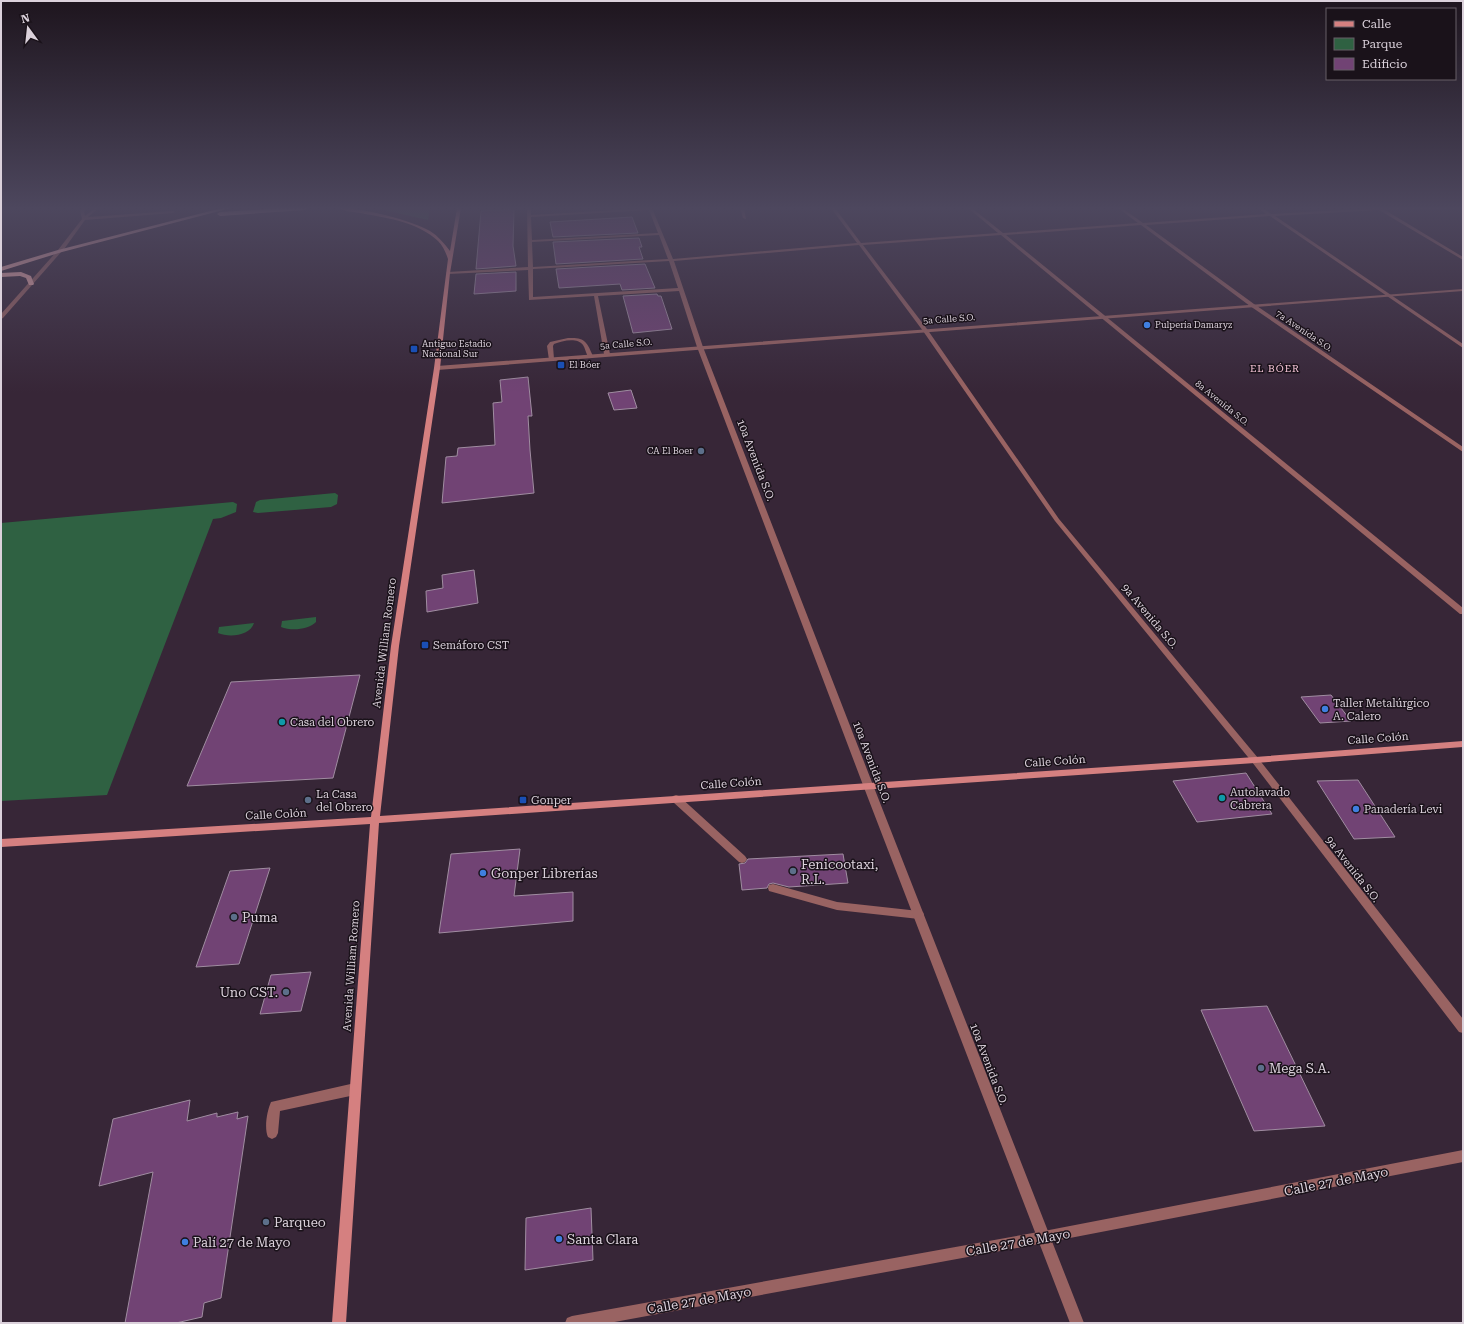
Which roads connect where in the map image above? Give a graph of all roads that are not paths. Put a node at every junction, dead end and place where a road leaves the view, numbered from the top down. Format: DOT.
graph roads {
  1 [pos="44,270"];
  2 [pos="449,270"];
  3 [pos="501,270"];
  4 [pos="531,270"];
  5 [pos="673,270"];
  6 [pos="879,270"];
  7 [pos="1046,270"];
  8 [pos="1205,270"];
  9 [pos="1352,270"];
  10 [pos="448,273"];
  11 [pos="1,275"];
  12 [pos="32,284"];
  13 [pos="680,289"];
  14 [pos="1463,290"];
  15 [pos="1389,295"];
  16 [pos="596,296"];
  17 [pos="1252,305"];
  18 [pos="1102,316"];
  19 [pos="1,317"];
  20 [pos="925,330"];
  21 [pos="1463,346"];
  22 [pos="700,347"];
  23 [pos="607,354"];
  24 [pos="590,356"];
  25 [pos="551,359"];
  26 [pos="437,368"];
  27 [pos="1463,450"];
  28 [pos="1463,612"];
  29 [pos="1463,744"];
  30 [pos="1255,760"];
  31 [pos="868,785"];
  32 [pos="676,799"];
  33 [pos="376,820"];
  34 [pos="1,843"];
  35 [pos="742,860"];
  36 [pos="774,888"];
  37 [pos="919,915"];
  38 [pos="1463,1028"];
  39 [pos="355,1089"];
  40 [pos="272,1133"];
  41 [pos="1463,1156"];
  42 [pos="1044,1237"];
  43 [pos="338,1323"];
  44 [pos="572,1323"];
  45 [pos="1078,1323"];
  1 -- 12 [label="street"];
  2 -- 10 [label="main road, Avenida William Romero"];
  3 -- 10 [label="street"];
  4 -- 16 [label="street"];
  5 -- 13 [label="street, 10a Avenida S.O."];
  6 -- 20 [label="street, 9a Avenida S.O."];
  7 -- 18 [label="street, 8a Avenida S.O."];
  8 -- 17 [label="street, 7a Avenida S.O."];
  9 -- 15 [label="street"];
  10 -- 26 [label="main road, Avenida William Romero"];
  11 -- 12 [label="highway"];
  12 -- 19 [label="street"];
  13 -- 16 [label="street"];
  13 -- 22 [label="street, 10a Avenida S.O."];
  14 -- 15 [label="street, 5a Calle S.O."];
  15 -- 17 [label="street, 5a Calle S.O."];
  15 -- 21 [label="street"];
  16 -- 23 [label="street"];
  17 -- 18 [label="street, 5a Calle S.O."];
  17 -- 27 [label="street, 7a Avenida S.O."];
  18 -- 20 [label="street, 5a Calle S.O."];
  18 -- 28 [label="street, 8a Avenida S.O."];
  20 -- 22 [label="street, 5a Calle S.O."];
  20 -- 30 [label="street, 9a Avenida S.O."];
  22 -- 23 [label="street, 5a Calle S.O."];
  22 -- 31 [label="street, 10a Avenida S.O."];
  23 -- 24 [label="street, 5a Calle S.O."];
  24 -- 25 [label="street, 5a Calle S.O."];
  24 -- 25 [label="street"];
  25 -- 26 [label="street, 5a Calle S.O."];
  26 -- 33 [label="main road, Avenida William Romero"];
  29 -- 30 [label="main road, Calle Colón"];
  30 -- 31 [label="main road, Calle Colón"];
  30 -- 38 [label="street, 9a Avenida S.O."];
  31 -- 32 [label="main road, Calle Colón"];
  31 -- 37 [label="street, 10a Avenida S.O."];
  32 -- 33 [label="main road, Calle Colón"];
  32 -- 35 [label="street"];
  33 -- 34 [label="main road, Calle Colón"];
  33 -- 39 [label="main road, Avenida William Romero"];
  36 -- 37 [label="street"];
  37 -- 42 [label="street, 10a Avenida S.O."];
  39 -- 40 [label="street"];
  39 -- 43 [label="main road, Avenida William Romero"];
  41 -- 42 [label="street, Calle 27 de Mayo"];
  42 -- 44 [label="street, Calle 27 de Mayo"];
  42 -- 45 [label="street, 10a Avenida S.O."];
}
